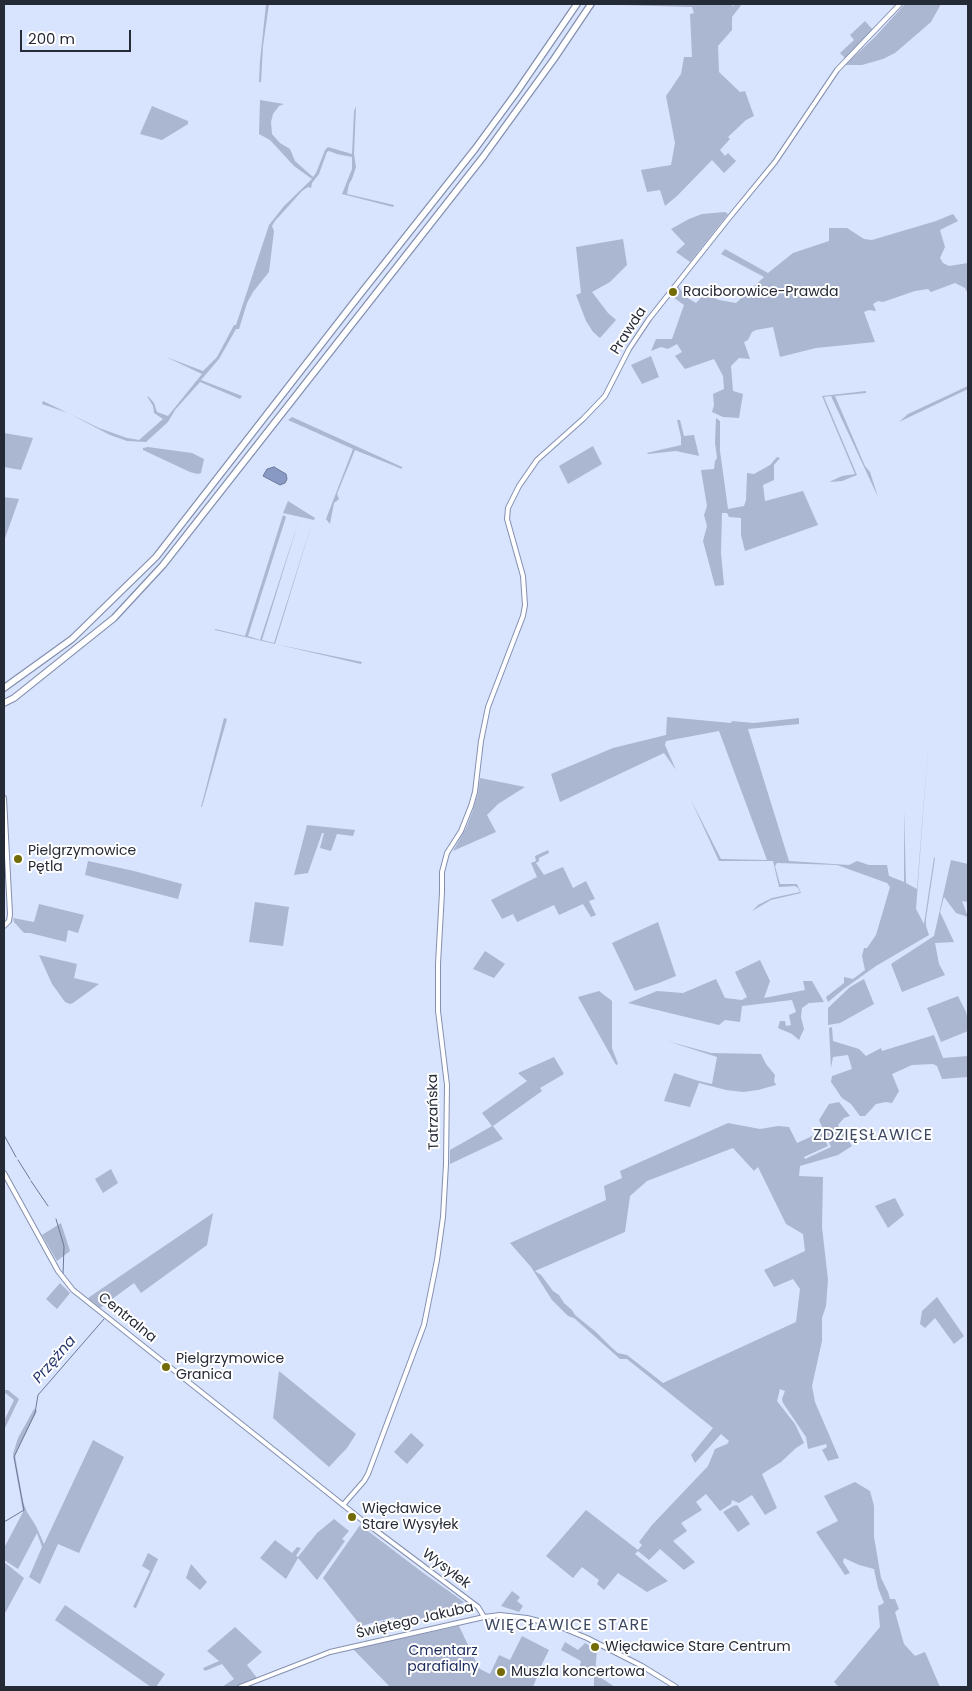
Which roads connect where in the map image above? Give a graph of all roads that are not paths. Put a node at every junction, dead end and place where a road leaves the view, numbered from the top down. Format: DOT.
graph roads {
  1 [pos="577,4"];
  2 [pos="591,4"];
  3 [pos="900,4"];
  4 [pos="4,688"];
  5 [pos="4,703"];
  6 [pos="488,707"];
  7 [pos="4,798"];
  8 [pos="4,926"];
  9 [pos="4,1173"];
  10 [pos="343,1505"];
  11 [pos="484,1617"];
  12 [pos="240,1687"];
  13 [pos="676,1687"];
  1 -- 4 [label="highway"];
  2 -- 5 [label="highway"];
  3 -- 6 [label="street, Prawda"];
  6 -- 10 [label="street, Tatrzańska"];
  7 -- 8 [label="street"];
  9 -- 10 [label="street, Centralna"];
  10 -- 11 [label="street, Wysyłek"];
  11 -- 12 [label="street, Świętego Jakuba"];
  11 -- 13 [label="street, Świętego Jakuba"];
}
